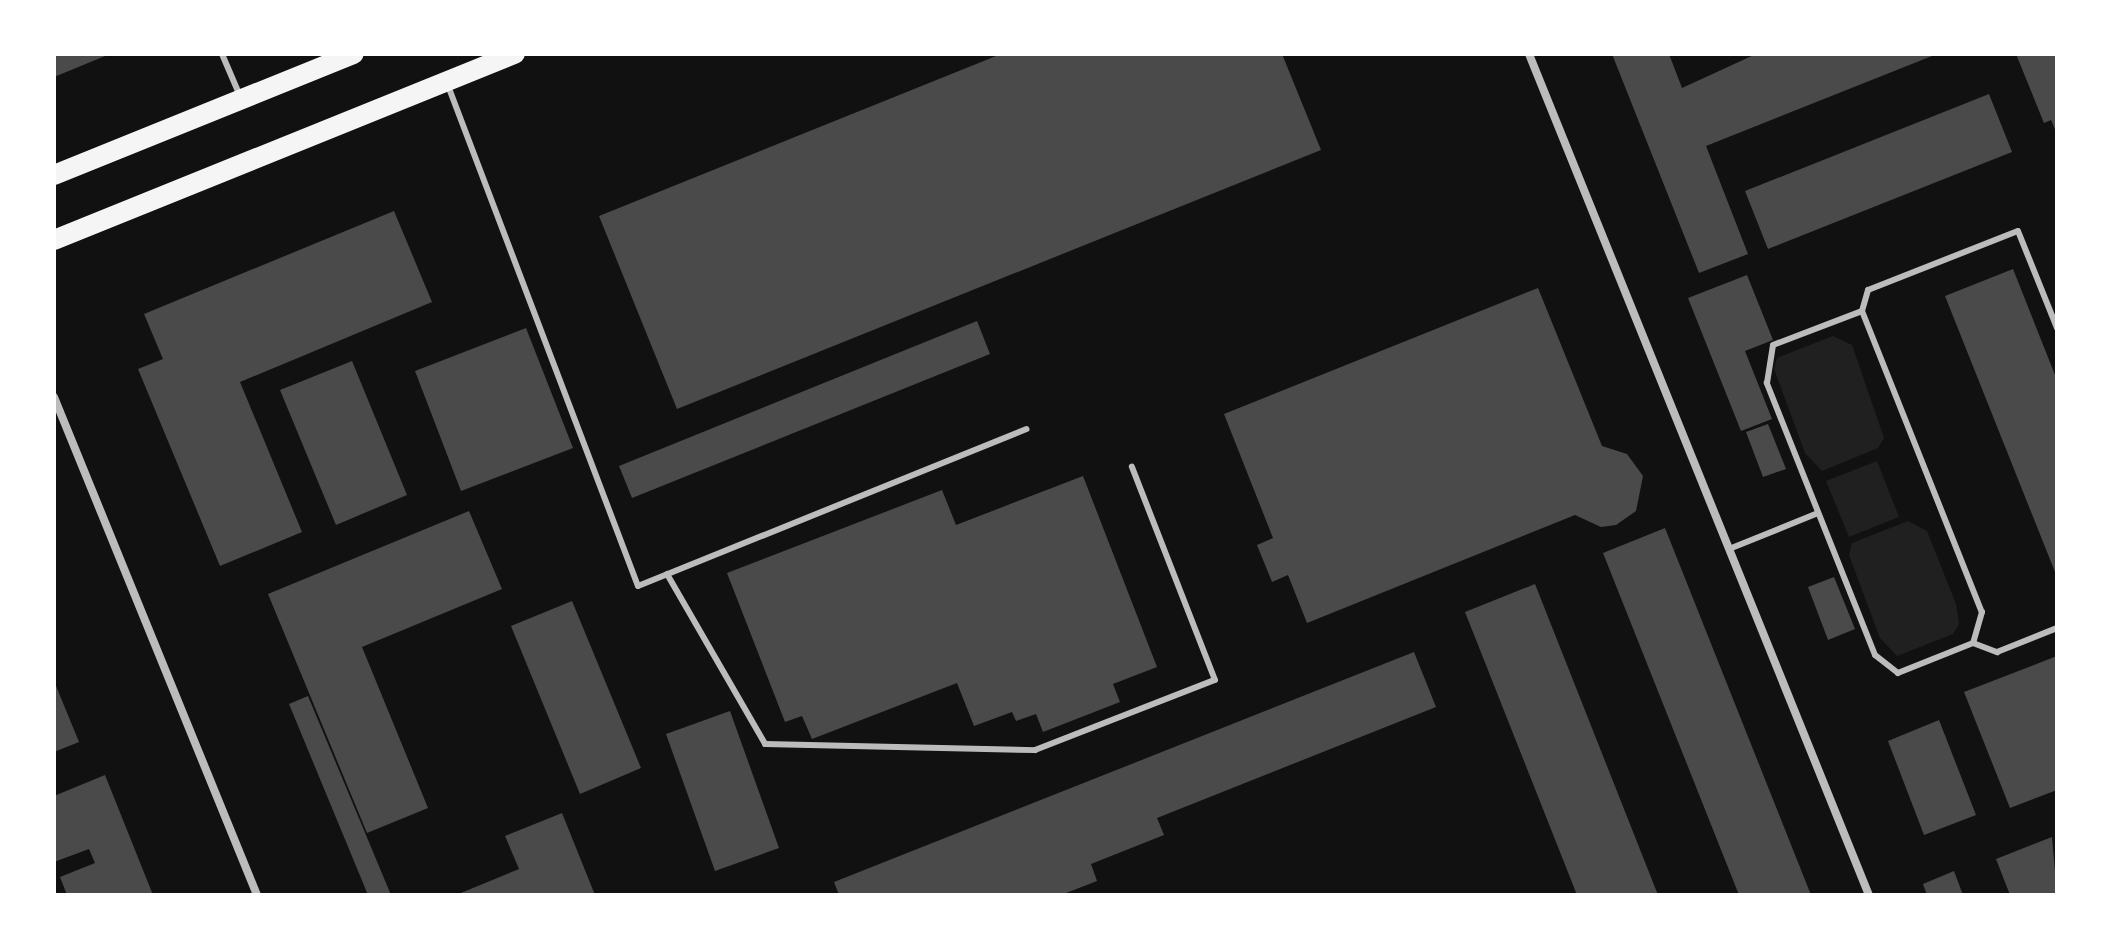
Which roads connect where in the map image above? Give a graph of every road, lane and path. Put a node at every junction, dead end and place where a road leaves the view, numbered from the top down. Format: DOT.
graph roads {
  1 [pos="222,54"];
  2 [pos="354,54"];
  3 [pos="515,54"];
  4 [pos="1529,54"];
  5 [pos="447,82"];
  6 [pos="241,100"];
  7 [pos="54,175"];
  8 [pos="54,240"];
  9 [pos="1862,311"];
  10 [pos="2057,328"];
  11 [pos="54,397"];
  12 [pos="1027,429"];
  13 [pos="1132,467"];
  14 [pos="1818,513"];
  15 [pos="1729,549"];
  16 [pos="667,574"];
  17 [pos="2057,628"];
  18 [pos="1973,643"];
  19 [pos="257,895"];
  20 [pos="1869,895"];
  1 -- 6 [label="lane"];
  2 -- 6 [label="main road"];
  3 -- 5 [label="main road"];
  4 -- 15 [label="street"];
  5 -- 8 [label="main road"];
  5 -- 16 [label="lane"];
  6 -- 7 [label="main road"];
  9 -- 10 [label="lane"];
  9 -- 14 [label="lane"];
  9 -- 18 [label="lane"];
  11 -- 19 [label="street"];
  12 -- 16 [label="lane"];
  13 -- 16 [label="lane"];
  14 -- 15 [label="lane"];
  14 -- 18 [label="lane"];
  15 -- 20 [label="street"];
  17 -- 18 [label="lane"];
}
